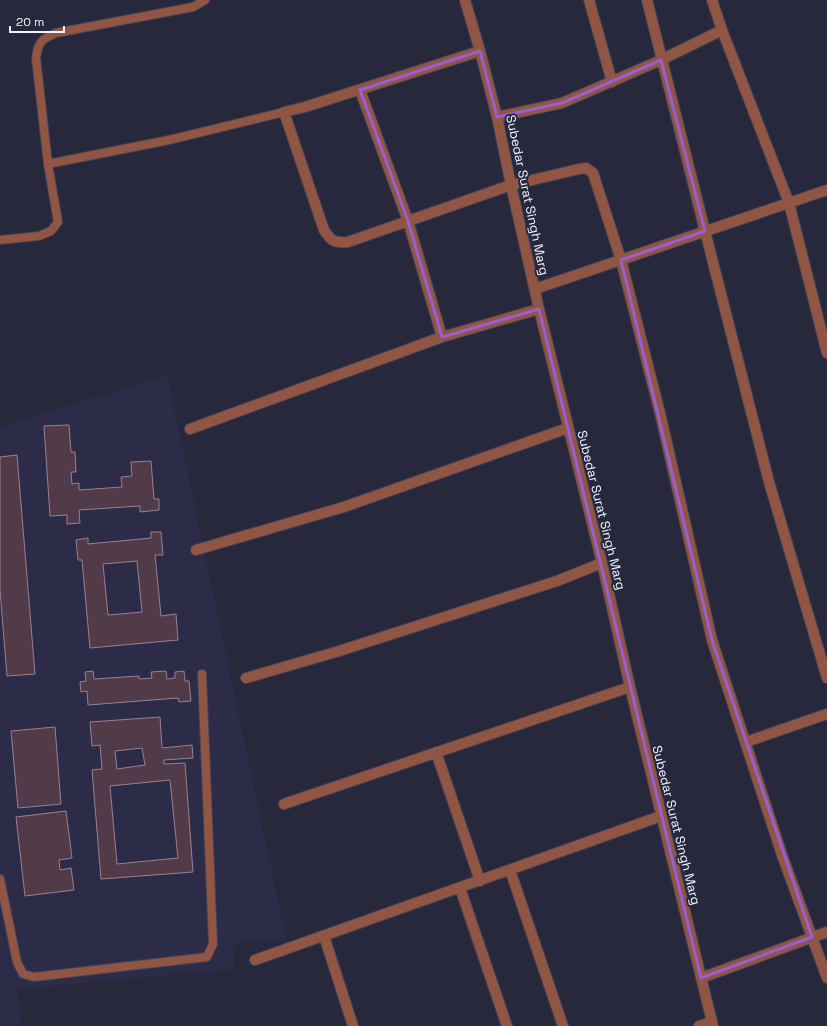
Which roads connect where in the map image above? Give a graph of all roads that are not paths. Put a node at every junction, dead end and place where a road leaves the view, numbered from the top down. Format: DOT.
graph roads {
  1 [pos="205,0"];
  2 [pos="465,0"];
  3 [pos="589,0"];
  4 [pos="647,0"];
  5 [pos="712,0"];
  6 [pos="722,30"];
  7 [pos="480,51"];
  8 [pos="661,60"];
  9 [pos="612,82"];
  10 [pos="360,90"];
  11 [pos="284,112"];
  12 [pos="498,117"];
  13 [pos="48,164"];
  14 [pos="511,185"];
  15 [pos="827,190"];
  16 [pos="789,203"];
  17 [pos="408,220"];
  18 [pos="705,231"];
  19 [pos="0,240"];
  20 [pos="621,260"];
  21 [pos="535,290"];
  22 [pos="540,309"];
  23 [pos="442,337"];
  24 [pos="827,353"];
  25 [pos="568,428"];
  26 [pos="190,429"];
  27 [pos="196,550"];
  28 [pos="602,563"];
  29 [pos="202,674"];
  30 [pos="246,678"];
  31 [pos="827,678"];
  32 [pos="630,687"];
  33 [pos="827,714"];
  34 [pos="746,742"];
  35 [pos="436,752"];
  36 [pos="284,804"];
  37 [pos="662,816"];
  38 [pos="510,870"];
  39 [pos="0,879"];
  40 [pos="480,881"];
  41 [pos="460,888"];
  42 [pos="827,932"];
  43 [pos="324,936"];
  44 [pos="812,937"];
  45 [pos="256,960"];
  46 [pos="701,978"];
  47 [pos="827,978"];
  48 [pos="712,1024"];
  49 [pos="353,1026"];
  50 [pos="507,1026"];
  51 [pos="562,1026"];
  52 [pos="699,1026"];
  1 -- 13 [label="lane"];
  2 -- 7 [label="street, Subedar Surat Singh Marg"];
  3 -- 9 [label="street"];
  4 -- 8 [label="street"];
  5 -- 6 [label="street"];
  6 -- 8 [label="street"];
  6 -- 16 [label="street"];
  7 -- 10 [label="street"];
  7 -- 12 [label="street, Subedar Surat Singh Marg"];
  8 -- 9 [label="street"];
  8 -- 18 [label="street"];
  9 -- 12 [label="street"];
  10 -- 11 [label="street"];
  10 -- 17 [label="street"];
  11 -- 13 [label="lane"];
  11 -- 17 [label="street"];
  12 -- 14 [label="street, Subedar Surat Singh Marg"];
  13 -- 19 [label="lane"];
  14 -- 17 [label="street"];
  14 -- 20 [label="street"];
  14 -- 21 [label="street, Subedar Surat Singh Marg"];
  15 -- 16 [label="street"];
  16 -- 18 [label="street"];
  16 -- 24 [label="street"];
  17 -- 23 [label="street"];
  18 -- 20 [label="street"];
  18 -- 31 [label="street"];
  20 -- 21 [label="street"];
  20 -- 34 [label="street"];
  21 -- 22 [label="street, Subedar Surat Singh Marg"];
  22 -- 23 [label="street"];
  22 -- 25 [label="street, Subedar Surat Singh Marg"];
  23 -- 26 [label="street"];
  25 -- 27 [label="street"];
  25 -- 28 [label="street, Subedar Surat Singh Marg"];
  28 -- 30 [label="street"];
  28 -- 32 [label="street, Subedar Surat Singh Marg"];
  29 -- 39 [label="lane"];
  32 -- 35 [label="street"];
  32 -- 37 [label="street, Subedar Surat Singh Marg"];
  33 -- 34 [label="street"];
  34 -- 44 [label="street"];
  35 -- 36 [label="street"];
  35 -- 40 [label="street"];
  37 -- 38 [label="street"];
  37 -- 46 [label="street, Subedar Surat Singh Marg"];
  38 -- 40 [label="street"];
  38 -- 51 [label="street"];
  40 -- 41 [label="street"];
  41 -- 43 [label="street"];
  41 -- 50 [label="street"];
  42 -- 44 [label="street"];
  43 -- 45 [label="street"];
  43 -- 49 [label="street"];
  44 -- 46 [label="street"];
  44 -- 47 [label="street"];
  46 -- 48 [label="street, Subedar Surat Singh Marg"];
  48 -- 52 [label="street"];
}
